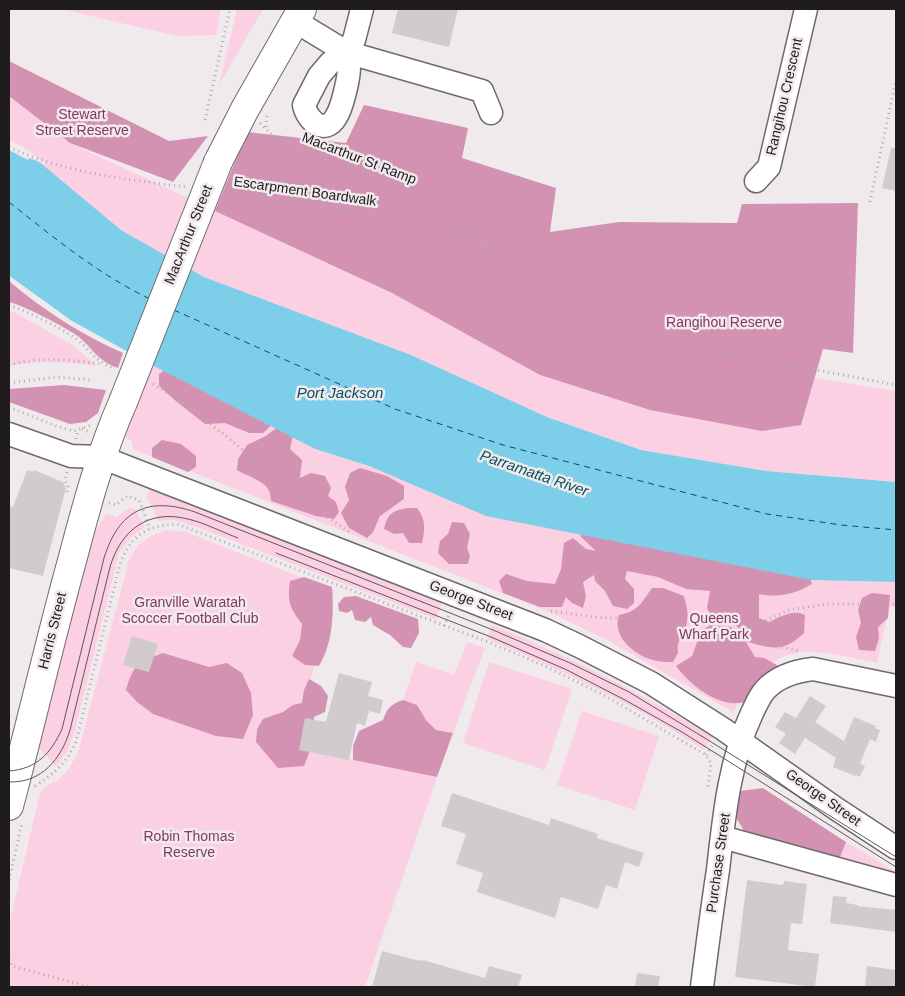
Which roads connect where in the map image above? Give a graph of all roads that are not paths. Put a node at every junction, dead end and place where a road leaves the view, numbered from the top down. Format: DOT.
graph roads {
  1 [pos="362,9"];
  2 [pos="806,9"];
  3 [pos="299,15"];
  4 [pos="346,52"];
  5 [pos="491,113"];
  6 [pos="756,181"];
  7 [pos="9,434"];
  8 [pos="101,457"];
  9 [pos="896,686"];
  10 [pos="740,740"];
  11 [pos="14,760"];
  12 [pos="16,812"];
  13 [pos="722,837"];
  14 [pos="896,848"];
  15 [pos="896,885"];
  16 [pos="702,987"];
  1 -- 4 [label="street"];
  2 -- 6 [label="street, Rangihou Crescent"];
  3 -- 4 [label="street, MacArthur Street"];
  3 -- 8 [label="main road, MacArthur Street, bridge"];
  4 -- 5 [label="street, MacArthur Street"];
  7 -- 8 [label="street, George Street"];
  8 -- 10 [label="street, George Street"];
  8 -- 11 [label="main road, Harris Street"];
  9 -- 10 [label="street, Purchase Street"];
  10 -- 13 [label="street, Purchase Street"];
  10 -- 14 [label="street, George Street"];
  11 -- 12 [label="main road, Harris Street"];
  13 -- 15 [label="street"];
  13 -- 16 [label="street, Purchase Street"];
}
